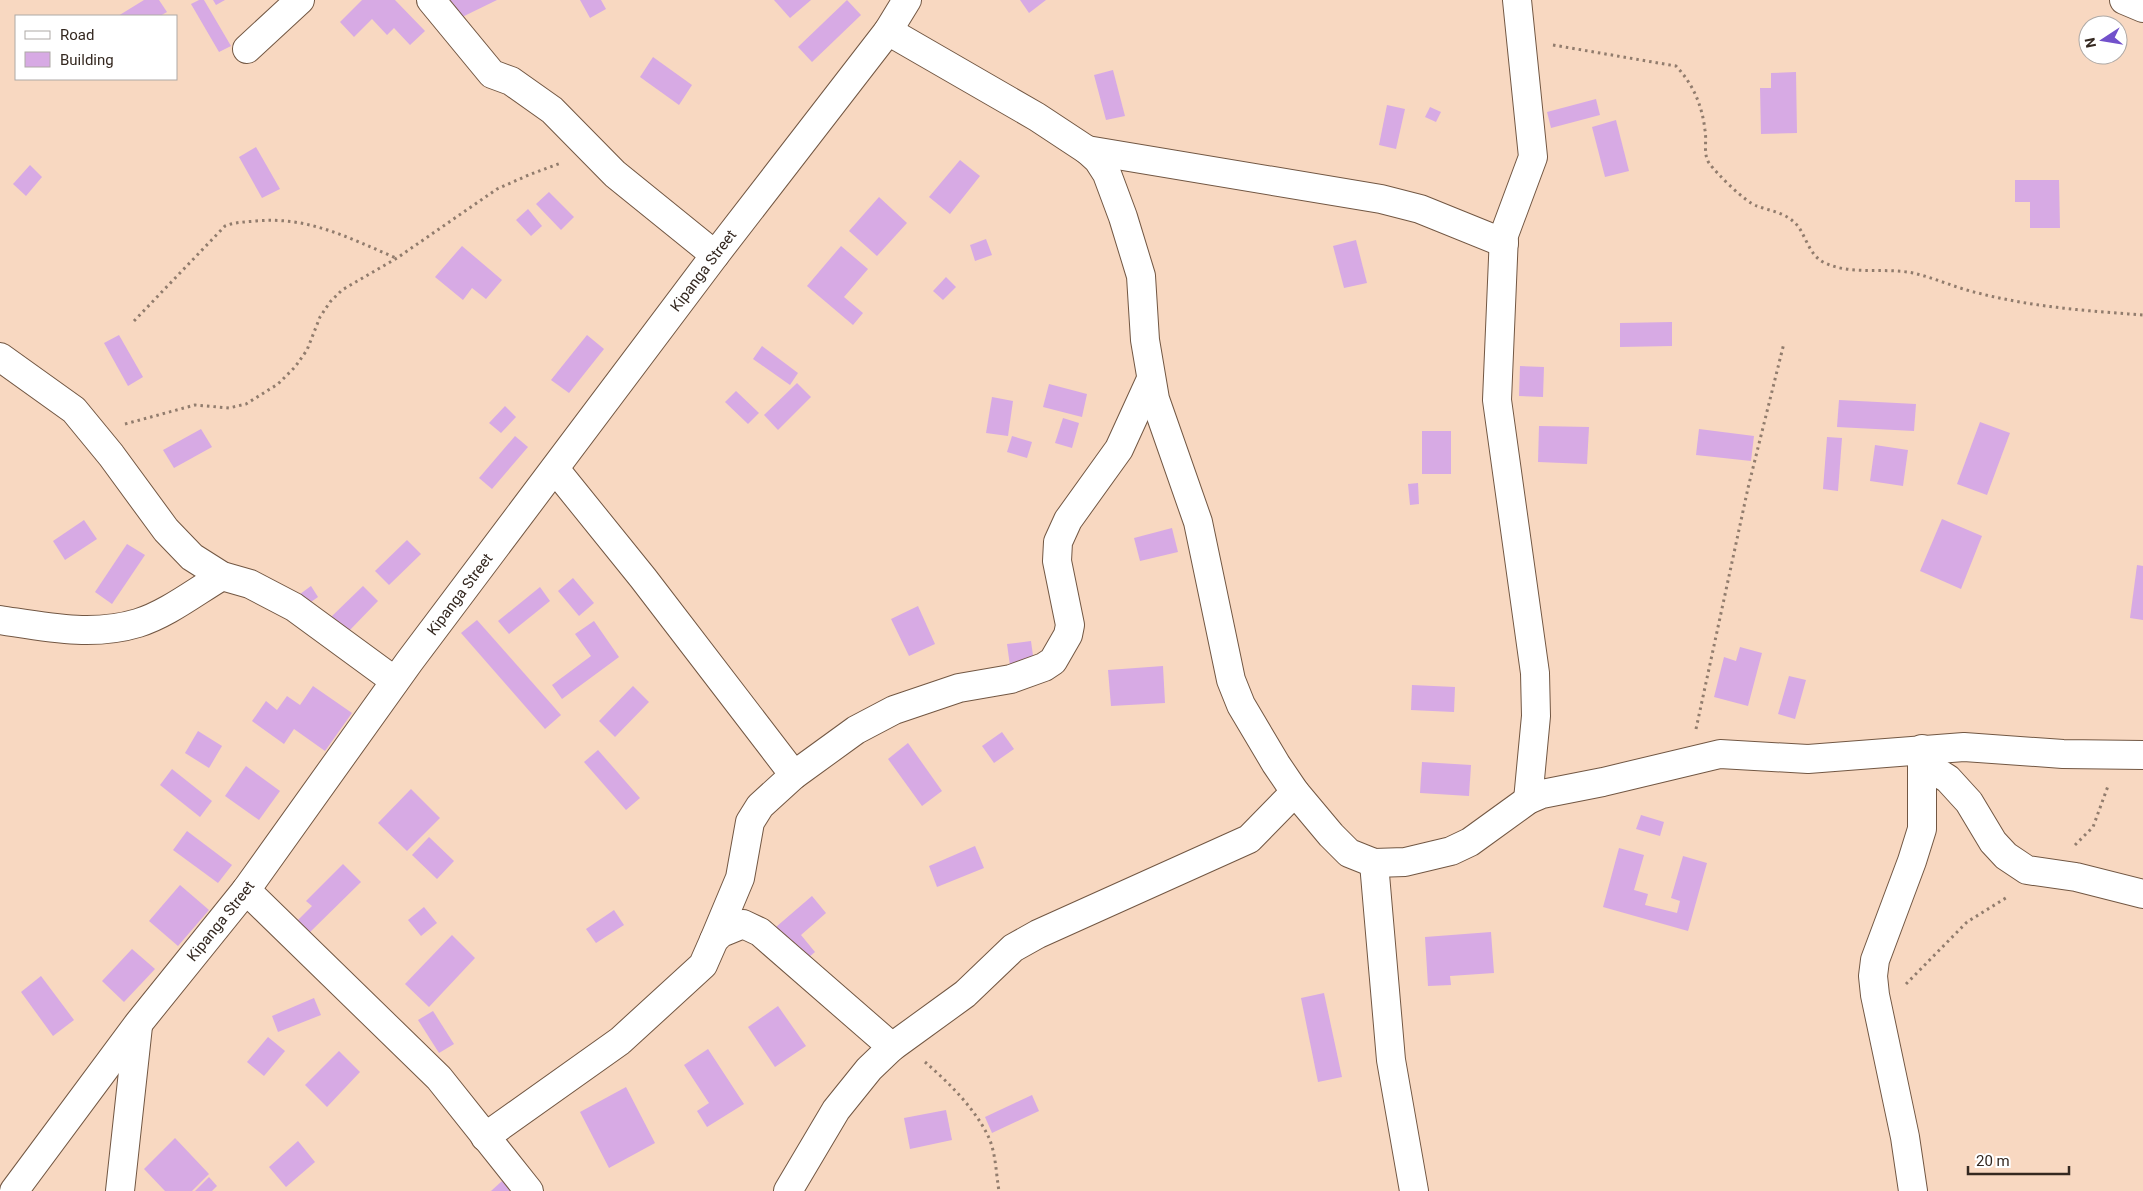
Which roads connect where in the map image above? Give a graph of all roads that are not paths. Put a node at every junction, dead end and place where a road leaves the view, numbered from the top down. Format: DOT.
graph roads {
  1 [pos="300,0"];
  2 [pos="431,0"];
  3 [pos="907,0"];
  4 [pos="1517,0"];
  5 [pos="2124,0"];
  6 [pos="2143,8"];
  7 [pos="888,30"];
  8 [pos="247,49"];
  9 [pos="1087,150"];
  10 [pos="1504,243"];
  11 [pos="715,255"];
  12 [pos="0,356"];
  13 [pos="1151,378"];
  14 [pos="555,468"];
  15 [pos="222,576"];
  16 [pos="0,620"];
  17 [pos="395,681"];
  18 [pos="2130,755"];
  19 [pos="1922,756"];
  20 [pos="794,774"];
  21 [pos="1295,792"];
  22 [pos="1528,800"];
  23 [pos="1374,863"];
  24 [pos="246,890"];
  25 [pos="2143,894"];
  26 [pos="714,940"];
  27 [pos="138,1024"];
  28 [pos="897,1044"];
  29 [pos="485,1137"];
  30 [pos="14,1191"];
  31 [pos="120,1191"];
  32 [pos="530,1191"];
  33 [pos="788,1191"];
  34 [pos="1414,1191"];
  35 [pos="1913,1191"];
  1 -- 8 [label="street"];
  2 -- 11 [label="street"];
  3 -- 7 [label="street, Kipanga Street"];
  4 -- 10 [label="street"];
  5 -- 6 [label="street"];
  7 -- 9 [label="street"];
  7 -- 11 [label="street, Kipanga Street"];
  9 -- 10 [label="street"];
  9 -- 13 [label="street"];
  10 -- 22 [label="street"];
  11 -- 14 [label="street, Kipanga Street"];
  12 -- 15 [label="street"];
  13 -- 20 [label="street"];
  13 -- 21 [label="street"];
  14 -- 17 [label="street, Kipanga Street"];
  14 -- 20 [label="street"];
  15 -- 16 [label="street"];
  15 -- 17 [label="street"];
  17 -- 24 [label="street, Kipanga Street"];
  18 -- 19 [label="street"];
  19 -- 22 [label="street"];
  19 -- 25 [label="street"];
  19 -- 35 [label="street"];
  20 -- 26 [label="street"];
  21 -- 23 [label="street"];
  21 -- 28 [label="street"];
  22 -- 23 [label="street"];
  23 -- 34 [label="street"];
  24 -- 27 [label="street, Kipanga Street"];
  24 -- 29 [label="street"];
  26 -- 28 [label="street"];
  26 -- 29 [label="street"];
  27 -- 30 [label="street, Kipanga Street"];
  27 -- 31 [label="street"];
  28 -- 33 [label="street"];
  29 -- 32 [label="street"];
}
